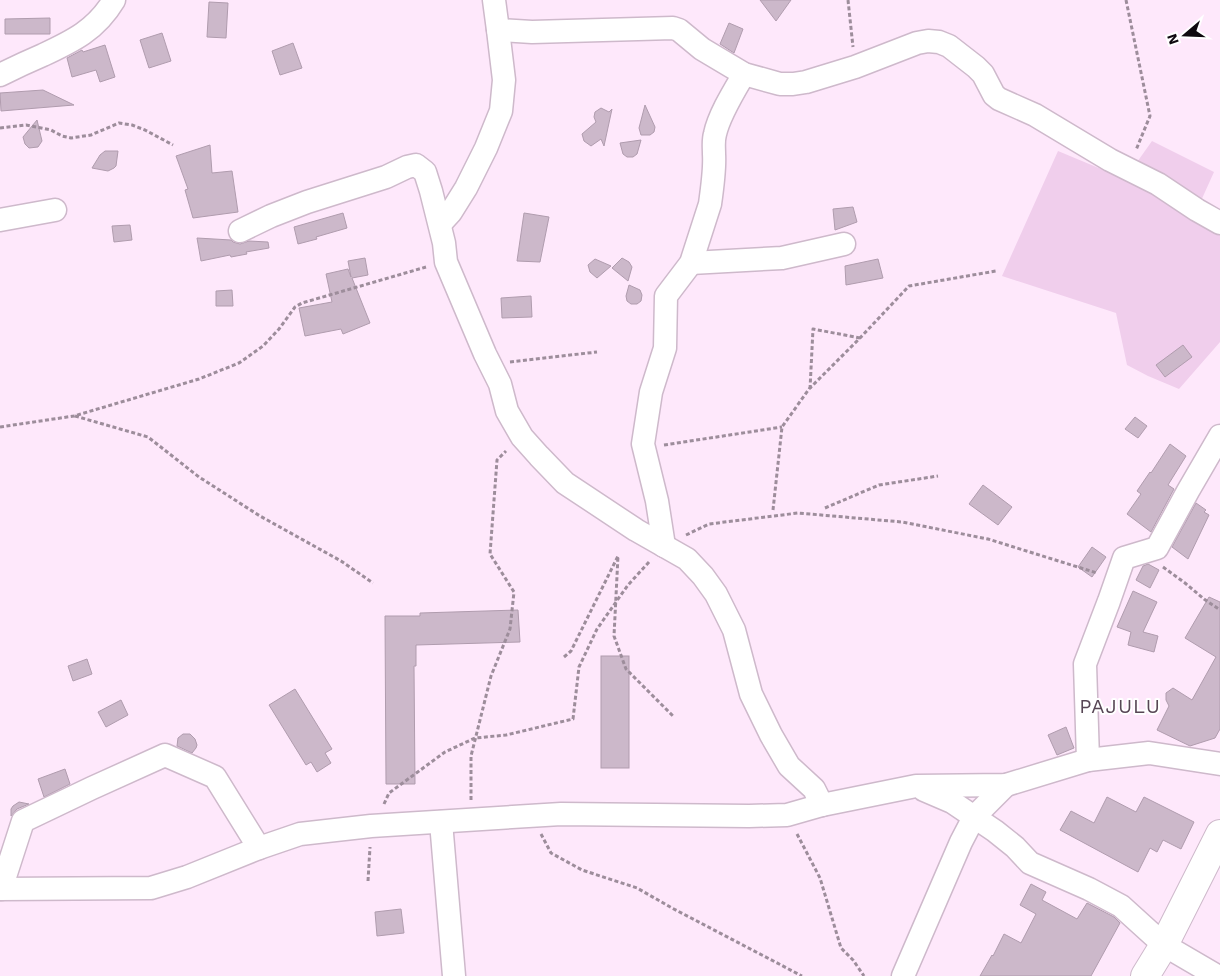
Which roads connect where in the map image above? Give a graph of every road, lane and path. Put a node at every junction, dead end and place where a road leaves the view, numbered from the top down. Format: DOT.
graph roads {
  1 [pos="114,0"];
  2 [pos="494,0"];
  3 [pos="848,0"];
  4 [pos="1126,0"];
  5 [pos="498,30"];
  6 [pos="855,67"];
  7 [pos="0,74"];
  8 [pos="744,74"];
  9 [pos="0,128"];
  10 [pos="173,145"];
  11 [pos="1128,169"];
  12 [pos="55,210"];
  13 [pos="0,220"];
  14 [pos="1220,223"];
  15 [pos="440,224"];
  16 [pos="240,231"];
  17 [pos="844,244"];
  18 [pos="446,262"];
  19 [pos="691,263"];
  20 [pos="996,271"];
  21 [pos="860,338"];
  22 [pos="597,352"];
  23 [pos="506,362"];
  24 [pos="810,389"];
  25 [pos="74,416"];
  26 [pos="0,427"];
  27 [pos="782,428"];
  28 [pos="1220,436"];
  29 [pos="522,437"];
  30 [pos="644,448"];
  31 [pos="938,476"];
  32 [pos="825,508"];
  33 [pos="773,510"];
  34 [pos="664,546"];
  35 [pos="373,583"];
  36 [pos="564,657"];
  37 [pos="674,718"];
  38 [pos="1088,760"];
  39 [pos="1220,764"];
  40 [pos="1006,784"];
  41 [pos="916,786"];
  42 [pos="822,805"];
  43 [pos="787,815"];
  44 [pos="532,816"];
  45 [pos="974,817"];
  46 [pos="471,820"];
  47 [pos="441,822"];
  48 [pos="1220,834"];
  49 [pos="260,848"];
  50 [pos="1,889"];
  51 [pos="1164,945"];
  52 [pos="454,976"];
  53 [pos="802,976"];
  54 [pos="864,976"];
  55 [pos="903,976"];
  56 [pos="1144,976"];
  57 [pos="1217,976"];
  1 -- 7 [label="street"];
  2 -- 5 [label="street"];
  3 -- 6 [label="path"];
  4 -- 11 [label="path"];
  5 -- 8 [label="street"];
  5 -- 15 [label="street"];
  6 -- 8 [label="street"];
  6 -- 11 [label="street"];
  8 -- 19 [label="street"];
  9 -- 10 [label="path"];
  11 -- 14 [label="street"];
  12 -- 13 [label="street"];
  15 -- 16 [label="street"];
  15 -- 18 [label="street"];
  17 -- 19 [label="street"];
  18 -- 25 [label="path"];
  18 -- 29 [label="street"];
  19 -- 30 [label="street"];
  20 -- 21 [label="path"];
  21 -- 24 [label="path"];
  21 -- 24 [label="path"];
  22 -- 23 [label="path"];
  24 -- 27 [label="path"];
  25 -- 26 [label="path"];
  25 -- 35 [label="path"];
  27 -- 30 [label="path"];
  27 -- 33 [label="path"];
  28 -- 38 [label="street"];
  29 -- 34 [label="street"];
  29 -- 46 [label="path"];
  30 -- 34 [label="street"];
  31 -- 32 [label="path"];
  34 -- 42 [label="street"];
  36 -- 37 [label="path"];
  38 -- 39 [label="street"];
  38 -- 40 [label="street"];
  40 -- 41 [label="street"];
  40 -- 45 [label="street"];
  41 -- 42 [label="street"];
  41 -- 45 [label="street"];
  42 -- 43 [label="street"];
  43 -- 44 [label="street"];
  43 -- 54 [label="path"];
  44 -- 46 [label="street"];
  44 -- 53 [label="path"];
  45 -- 51 [label="street"];
  45 -- 55 [label="street"];
  46 -- 47 [label="street"];
  47 -- 49 [label="street"];
  47 -- 52 [label="street"];
  48 -- 51 [label="main road"];
  49 -- 50 [label="street"];
  49 -- 50 [label="street"];
  51 -- 56 [label="main road"];
  51 -- 57 [label="street"];
}
